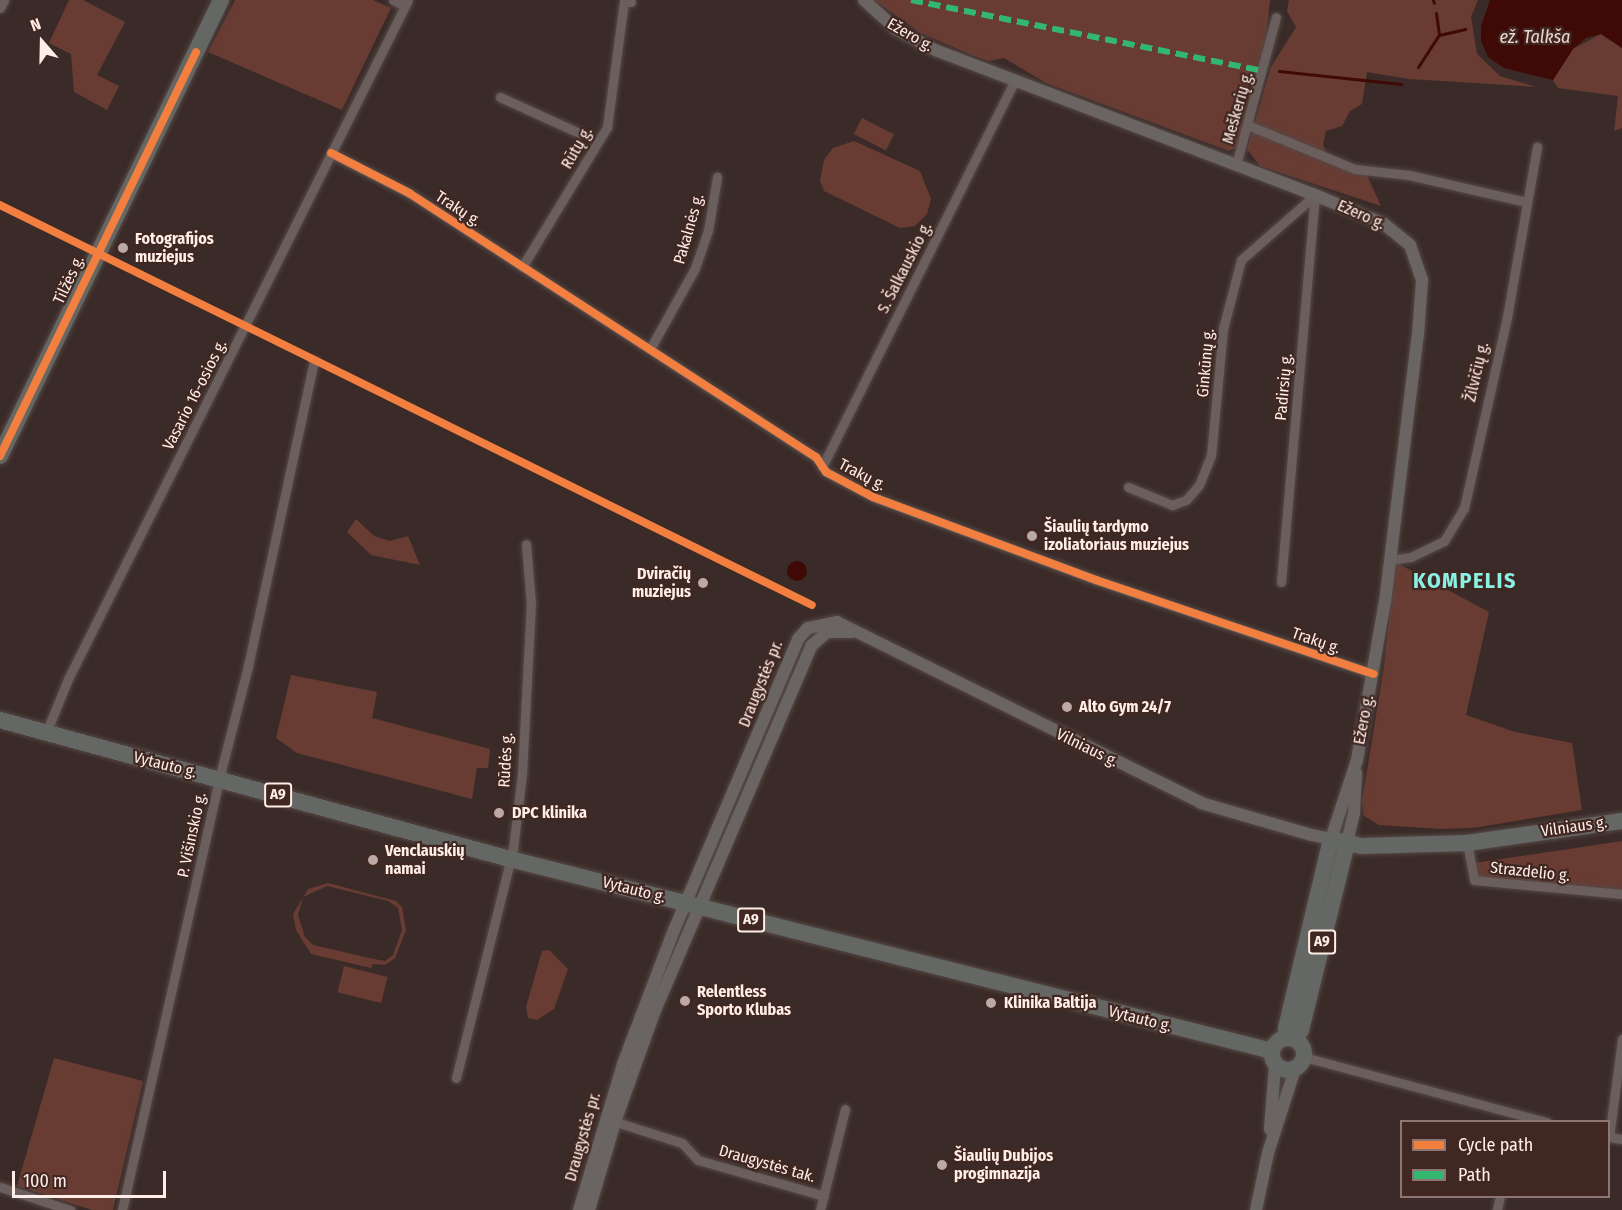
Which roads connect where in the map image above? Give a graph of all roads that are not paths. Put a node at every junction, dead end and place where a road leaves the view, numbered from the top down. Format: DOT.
graph roads {
  1 [pos="4,0"];
  2 [pos="221,0"];
  3 [pos="393,0"];
  4 [pos="864,0"];
  5 [pos="631,2"];
  6 [pos="407,3"];
  7 [pos="0,8"];
  8 [pos="1276,16"];
  9 [pos="1014,82"];
  10 [pos="500,97"];
  11 [pos="1250,126"];
  12 [pos="579,133"];
  13 [pos="1538,147"];
  14 [pos="331,153"];
  15 [pos="1236,165"];
  16 [pos="717,177"];
  17 [pos="1315,195"];
  18 [pos="1527,202"];
  19 [pos="522,267"];
  20 [pos="650,349"];
  21 [pos="314,361"];
  22 [pos="0,456"];
  23 [pos="822,467"];
  24 [pos="1128,487"];
  25 [pos="526,544"];
  26 [pos="1391,560"];
  27 [pos="1281,582"];
  28 [pos="852,632"];
  29 [pos="1374,674"];
  30 [pos="0,720"];
  31 [pos="46,733"];
  32 [pos="219,779"];
  33 [pos="1622,821"];
  34 [pos="1339,841"];
  35 [pos="1467,843"];
  36 [pos="510,859"];
  37 [pos="1622,894"];
  38 [pos="692,905"];
  39 [pos="1291,1038"];
  40 [pos="1622,1039"];
  41 [pos="1273,1058"];
  42 [pos="1300,1063"];
  43 [pos="456,1078"];
  44 [pos="845,1109"];
  45 [pos="1520,1117"];
  46 [pos="610,1120"];
  47 [pos="1536,1120"];
  48 [pos="1610,1129"];
  49 [pos="1268,1153"];
  50 [pos="0,1187"];
  51 [pos="824,1196"];
  52 [pos="70,1210"];
  53 [pos="122,1210"];
  54 [pos="579,1210"];
  55 [pos="589,1210"];
  56 [pos="820,1210"];
  57 [pos="1256,1210"];
  1 -- 7 [label="street"];
  2 -- 22 [label="highway, Tilžės g."];
  3 -- 6 [label="street"];
  4 -- 9 [label="main road, Ežero g."];
  5 -- 19 [label="street, Rūtų g."];
  6 -- 14 [label="street, Vasario 16-osios g."];
  8 -- 11 [label="street, Meškerių g."];
  9 -- 15 [label="main road, Ežero g."];
  9 -- 23 [label="street, S. Šalkauskio g."];
  10 -- 12 [label="street"];
  11 -- 15 [label="street, Meškerių g."];
  11 -- 18 [label="street"];
  13 -- 18 [label="street, Žilvičių g."];
  14 -- 19 [label="street, Trakų g."];
  14 -- 31 [label="street, Vasario 16-osios g."];
  15 -- 17 [label="main road, Ežero g."];
  16 -- 20 [label="street, Pakalnės g."];
  17 -- 24 [label="street, Ginkūnų g."];
  17 -- 26 [label="main road, Ežero g."];
  17 -- 27 [label="street, Padirsių g."];
  18 -- 26 [label="street, Žilvičių g."];
  19 -- 20 [label="street, Trakų g."];
  20 -- 23 [label="street, Trakų g."];
  21 -- 32 [label="street, P. Višinskio g."];
  23 -- 29 [label="street, Trakų g."];
  25 -- 36 [label="street, Rūdės g."];
  26 -- 29 [label="main road, Ežero g."];
  28 -- 34 [label="main road, Vilniaus g."];
  28 -- 38 [label="main road, Draugystės pr."];
  29 -- 34 [label="main road, Ežero g."];
  30 -- 31 [label="highway, Vytauto g. / A9"];
  31 -- 32 [label="highway, Vytauto g. / A9"];
  32 -- 36 [label="highway, Vytauto g. / A9"];
  32 -- 53 [label="street, P. Višinskio g."];
  33 -- 35 [label="highway, Vilniaus g."];
  34 -- 35 [label="highway, Vilniaus g."];
  34 -- 39 [label="highway, Ežero g. / A9"];
  35 -- 37 [label="street, Strazdelio g."];
  36 -- 38 [label="highway, Vytauto g. / A9"];
  36 -- 43 [label="street, Rūdės g."];
  38 -- 41 [label="highway, Vytauto g. / A9"];
  38 -- 46 [label="main road, Draugystės pr."];
  39 -- 41 [label="highway, Ežero g. / A9"];
  39 -- 42 [label="highway"];
  40 -- 48 [label="street"];
  41 -- 42 [label="highway, A9"];
  41 -- 49 [label="main road"];
  42 -- 45 [label="street"];
  42 -- 49 [label="main road"];
  44 -- 51 [label="street, Draugystės tak."];
  45 -- 47 [label="street"];
  46 -- 51 [label="street, Draugystės tak."];
  46 -- 54 [label="main road, Draugystės pr."];
  46 -- 55 [label="main road, Draugystės pr."];
  49 -- 57 [label="main road"];
  50 -- 52 [label="street"];
  51 -- 56 [label="street, Draugystės tak."];
}
